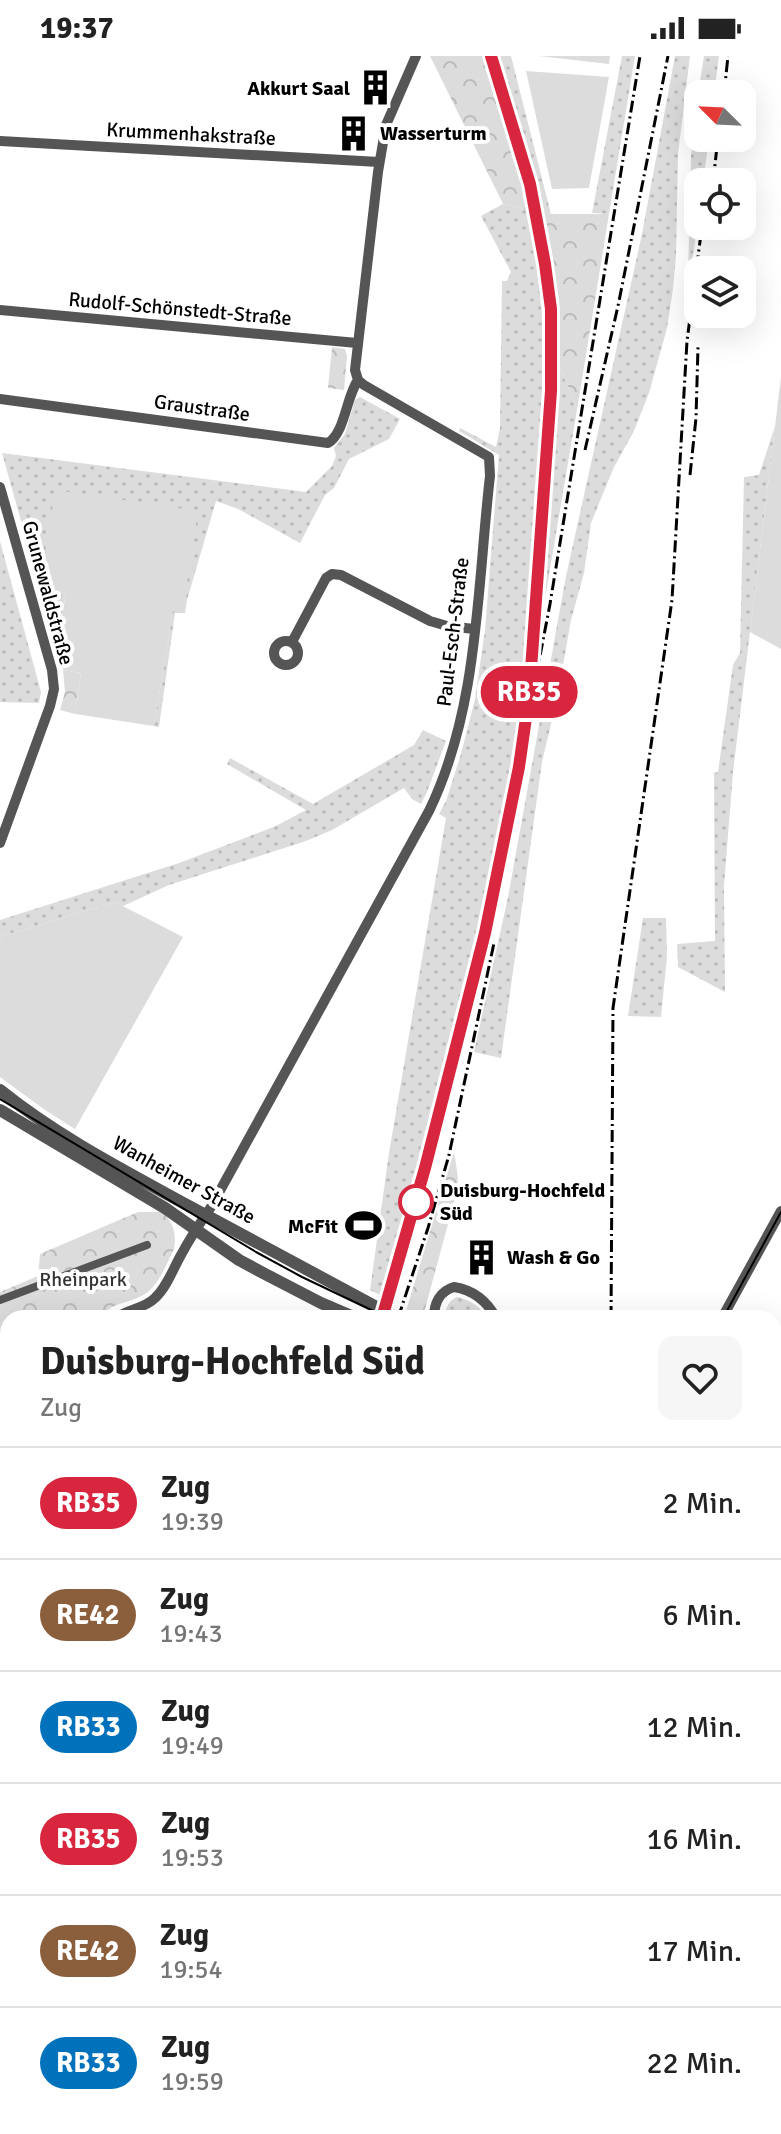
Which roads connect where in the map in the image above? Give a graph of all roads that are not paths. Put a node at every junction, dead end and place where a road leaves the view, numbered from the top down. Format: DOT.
graph roads {
  1 [pos="416,56"];
  2 [pos="0,141"];
  3 [pos="379,162"];
  4 [pos="0,310"];
  5 [pos="357,343"];
  6 [pos="358,380"];
  7 [pos="0,399"];
  8 [pos="0,487"];
  9 [pos="474,629"];
  10 [pos="292,642"];
  11 [pos="0,843"];
  12 [pos="0,1090"];
  13 [pos="0,1110"];
  14 [pos="781,1213"];
  15 [pos="206,1215"];
  16 [pos="195,1230"];
  17 [pos="147,1245"];
  18 [pos="0,1300"];
  19 [pos="131,1310"];
  20 [pos="337,1310"];
  21 [pos="382,1310"];
  22 [pos="435,1310"];
  23 [pos="492,1310"];
  24 [pos="726,1310"];
  1 -- 3 [label="street"];
  2 -- 3 [label="street, Krummenhakstraße"];
  3 -- 5 [label="street"];
  4 -- 5 [label="street, Rudolf-Schönstedt-Straße"];
  5 -- 6 [label="street"];
  6 -- 7 [label="street, Graustraße"];
  6 -- 9 [label="street, Paul-Esch-Straße"];
  8 -- 11 [label="street, Grunewaldstraße"];
  9 -- 10 [label="street"];
  9 -- 15 [label="street, Paul-Esch-Straße"];
  12 -- 15 [label="street, Wanheimer Straße"];
  13 -- 16 [label="street, Wanheimer Straße"];
  14 -- 24 [label="street"];
  15 -- 16 [label="street, Paul-Esch-Straße"];
  15 -- 21 [label="street, Wanheimer Straße"];
  16 -- 19 [label="street, Paul-Esch-Straße"];
  16 -- 20 [label="street, Wanheimer Straße"];
  17 -- 18 [label="street"];
  22 -- 23 [label="street"];
}
